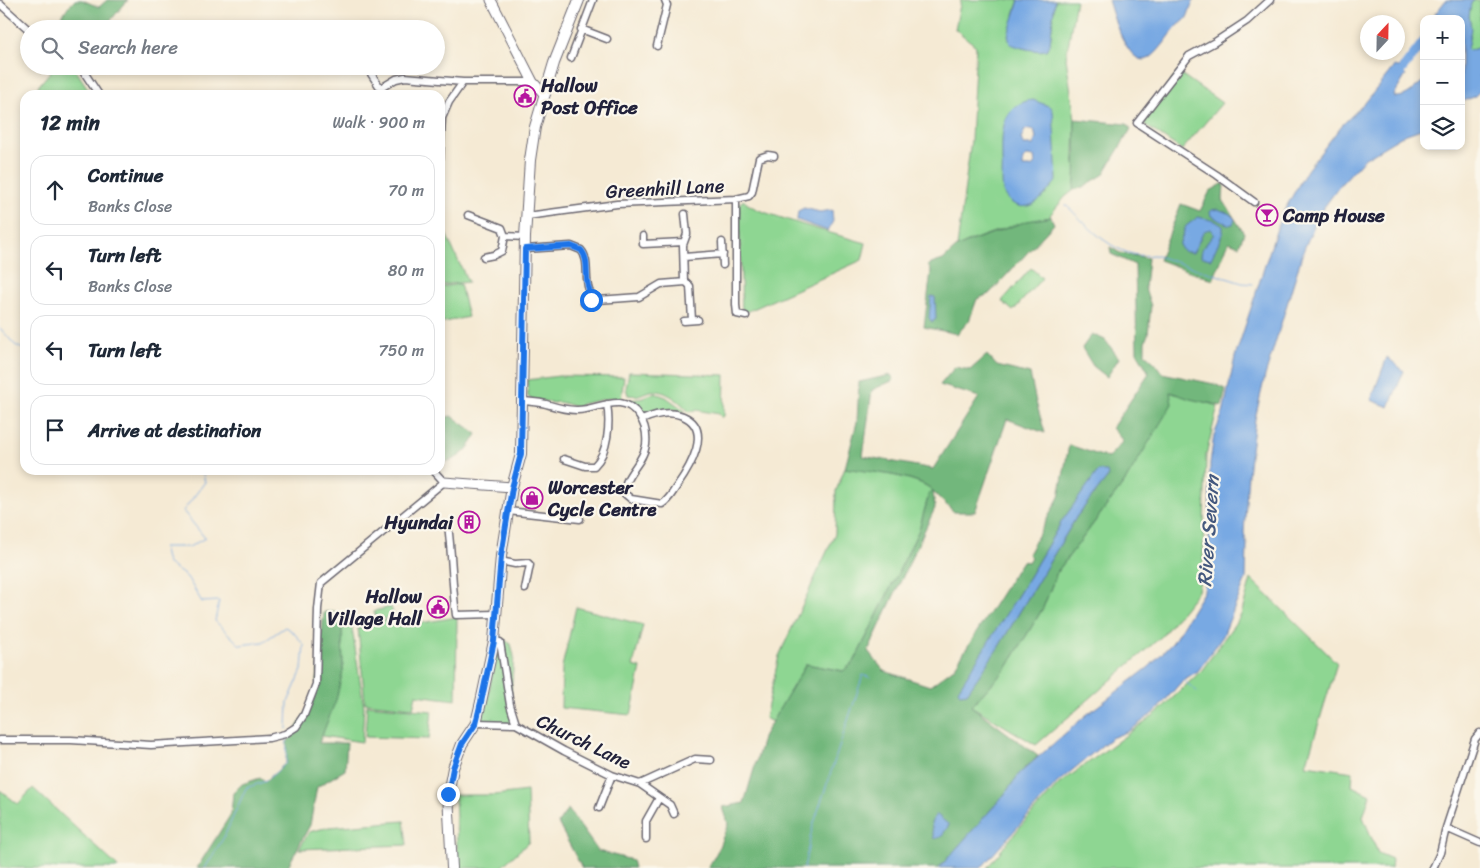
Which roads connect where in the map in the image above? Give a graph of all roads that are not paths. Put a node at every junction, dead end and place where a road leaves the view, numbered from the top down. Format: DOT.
graph roads {
  1 [pos="491,0"];
  2 [pos="579,0"];
  3 [pos="593,0"];
  4 [pos="665,0"];
  5 [pos="1270,0"];
  6 [pos="0,4"];
  7 [pos="20,22"];
  8 [pos="581,29"];
  9 [pos="607,39"];
  10 [pos="657,46"];
  11 [pos="571,58"];
  12 [pos="86,75"];
  13 [pos="372,75"];
  14 [pos="463,82"];
  15 [pos="533,82"];
  16 [pos="381,88"];
  17 [pos="96,90"];
  18 [pos="545,95"];
  19 [pos="445,111"];
  20 [pos="774,156"];
  21 [pos="736,199"];
  22 [pos="1254,202"];
  23 [pos="684,214"];
  24 [pos="468,215"];
  25 [pos="527,216"];
  26 [pos="505,236"];
  27 [pos="643,236"];
  28 [pos="526,237"];
  29 [pos="684,242"];
  30 [pos="722,242"];
  31 [pos="525,249"];
  32 [pos="723,254"];
  33 [pos="484,257"];
  34 [pos="684,257"];
  35 [pos="723,264"];
  36 [pos="684,282"];
  37 [pos="594,298"];
  38 [pos="584,302"];
  39 [pos="746,316"];
  40 [pos="684,321"];
  41 [pos="523,401"];
  42 [pos="607,404"];
  43 [pos="642,420"];
  44 [pos="564,459"];
  45 [pos="438,475"];
  46 [pos="444,482"];
  47 [pos="512,488"];
  48 [pos="508,511"];
  49 [pos="580,519"];
  50 [pos="448,524"];
  51 [pos="500,561"];
  52 [pos="525,589"];
  53 [pos="496,614"];
  54 [pos="494,641"];
  55 [pos="476,723"];
  56 [pos="516,724"];
  57 [pos="1480,733"];
  58 [pos="0,740"];
  59 [pos="711,760"];
  60 [pos="612,775"];
  61 [pos="640,784"];
  62 [pos="660,798"];
  63 [pos="599,808"];
  64 [pos="674,814"];
  65 [pos="1446,828"];
  66 [pos="646,839"];
  67 [pos="1480,843"];
  68 [pos="452,868"];
  69 [pos="1433,868"];
  1 -- 15 [label="street"];
  2 -- 18 [label="main road"];
  3 -- 8 [label="street"];
  4 -- 10 [label="street"];
  5 -- 22 [label="street"];
  6 -- 7 [label="street"];
  8 -- 9 [label="street"];
  8 -- 11 [label="street"];
  12 -- 17 [label="street"];
  13 -- 16 [label="street"];
  14 -- 15 [label="street"];
  14 -- 16 [label="street"];
  14 -- 19 [label="street"];
  15 -- 18 [label="street"];
  18 -- 25 [label="main road"];
  20 -- 21 [label="street, Greenhill Lane"];
  21 -- 25 [label="street, Greenhill Lane"];
  21 -- 39 [label="street"];
  23 -- 29 [label="street"];
  24 -- 26 [label="street"];
  25 -- 28 [label="main road"];
  26 -- 28 [label="street"];
  26 -- 33 [label="street"];
  27 -- 29 [label="street"];
  28 -- 31 [label="main road"];
  29 -- 34 [label="street"];
  30 -- 32 [label="street"];
  31 -- 37 [label="street"];
  31 -- 41 [label="main road"];
  32 -- 34 [label="street"];
  32 -- 35 [label="street"];
  34 -- 36 [label="street"];
  36 -- 37 [label="street"];
  36 -- 40 [label="street"];
  37 -- 38 [label="street"];
  41 -- 42 [label="street"];
  41 -- 47 [label="main road"];
  42 -- 43 [label="street"];
  42 -- 44 [label="street"];
  43 -- 43 [label="street"];
  45 -- 46 [label="street"];
  46 -- 47 [label="street"];
  46 -- 58 [label="street"];
  47 -- 48 [label="main road"];
  48 -- 49 [label="street"];
  48 -- 51 [label="main road"];
  50 -- 53 [label="street"];
  51 -- 52 [label="street"];
  51 -- 53 [label="main road"];
  53 -- 54 [label="main road"];
  54 -- 55 [label="main road"];
  54 -- 56 [label="street, Church Lane"];
  55 -- 56 [label="street, Church Lane"];
  55 -- 68 [label="main road"];
  56 -- 60 [label="street, Church Lane"];
  57 -- 65 [label="street"];
  59 -- 61 [label="street, Church Lane"];
  60 -- 61 [label="street, Church Lane"];
  60 -- 63 [label="street"];
  61 -- 62 [label="street, Church Lane"];
  62 -- 64 [label="street, Church Lane"];
  62 -- 66 [label="street"];
  65 -- 67 [label="street"];
  65 -- 69 [label="street"];
}
